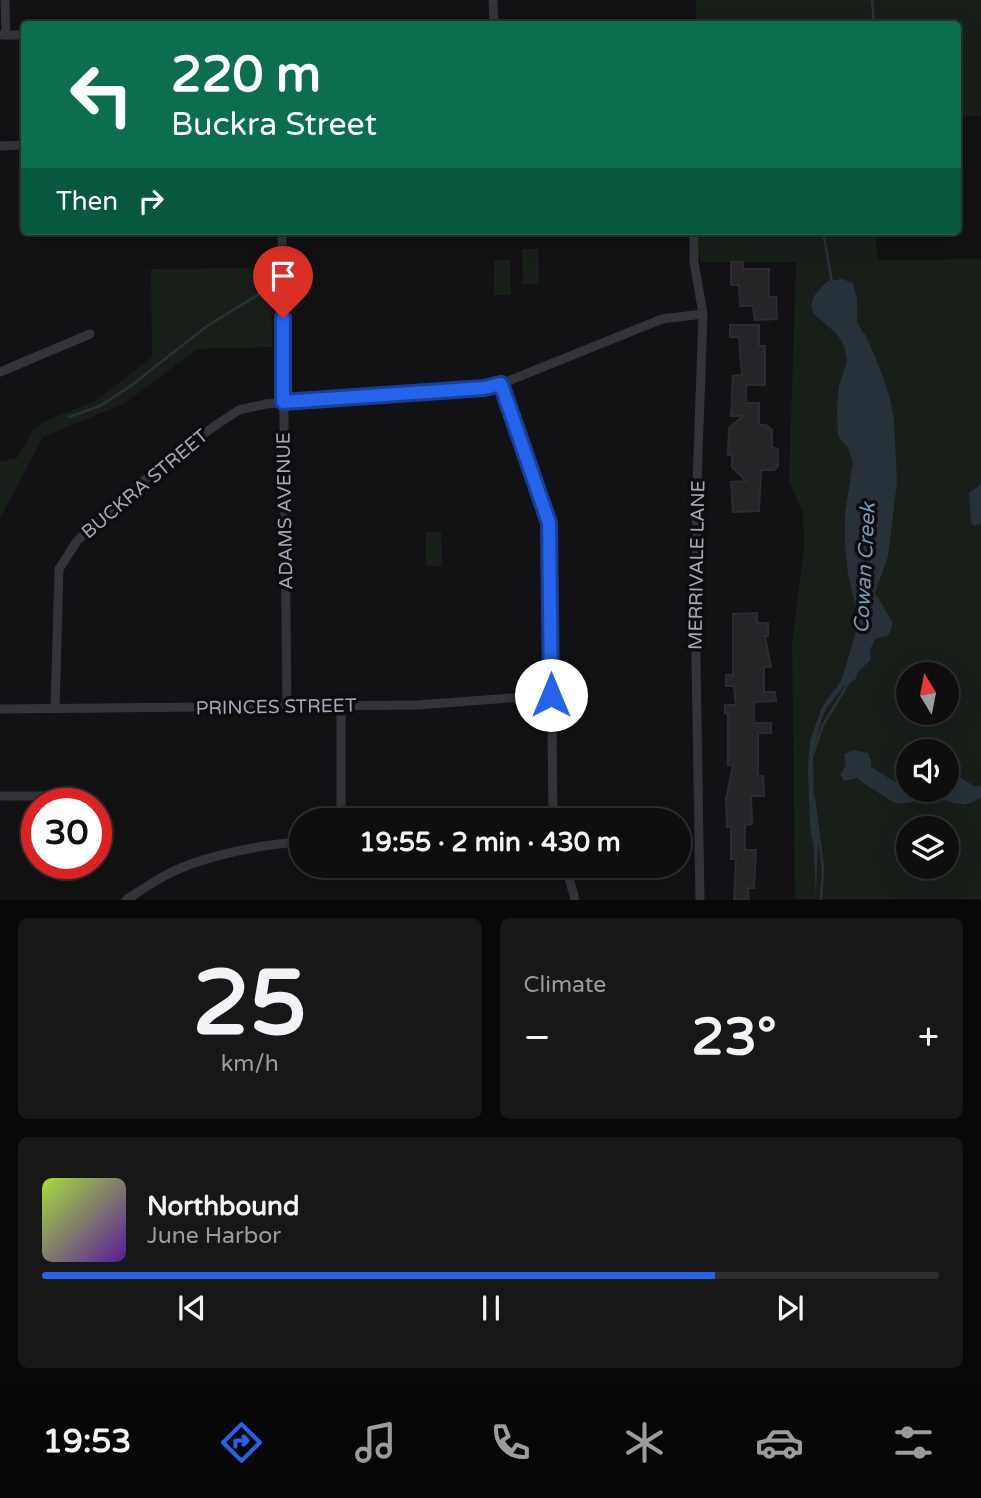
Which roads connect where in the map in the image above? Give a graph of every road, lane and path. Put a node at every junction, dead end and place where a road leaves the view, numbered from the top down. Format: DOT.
graph roads {
  1 [pos="5,0"];
  2 [pos="493,0"];
  3 [pos="494,21"];
  4 [pos="3,35"];
  5 [pos="21,35"];
  6 [pos="0,145"];
  7 [pos="21,145"];
  8 [pos="282,235"];
  9 [pos="694,235"];
  10 [pos="703,314"];
  11 [pos="90,334"];
  12 [pos="0,372"];
  13 [pos="501,384"];
  14 [pos="283,402"];
  15 [pos="551,695"];
  16 [pos="341,705"];
  17 [pos="287,708"];
  18 [pos="0,709"];
  19 [pos="55,709"];
  20 [pos="0,796"];
  21 [pos="21,796"];
  22 [pos="341,808"];
  23 [pos="552,808"];
  24 [pos="289,844"];
  25 [pos="569,878"];
  26 [pos="126,900"];
  27 [pos="575,900"];
  28 [pos="700,900"];
  1 -- 4 [label="street"];
  2 -- 3 [label="street"];
  4 -- 5 [label="street"];
  6 -- 7 [label="street"];
  8 -- 14 [label="street, ADAMS AVENUE"];
  9 -- 10 [label="street, MERRIVALE LANE"];
  10 -- 13 [label="street, BUCKRA STREET"];
  10 -- 28 [label="street, MERRIVALE LANE"];
  11 -- 12 [label="street"];
  13 -- 14 [label="street, BUCKRA STREET"];
  13 -- 15 [label="street"];
  14 -- 17 [label="street, ADAMS AVENUE"];
  14 -- 19 [label="street, BUCKRA STREET"];
  15 -- 16 [label="street, PRINCES STREET"];
  15 -- 23 [label="street"];
  16 -- 17 [label="street, PRINCES STREET"];
  16 -- 22 [label="street"];
  17 -- 19 [label="street, PRINCES STREET"];
  18 -- 19 [label="street, PRINCES STREET"];
  20 -- 21 [label="street"];
  24 -- 26 [label="street"];
  25 -- 27 [label="street"];
}
